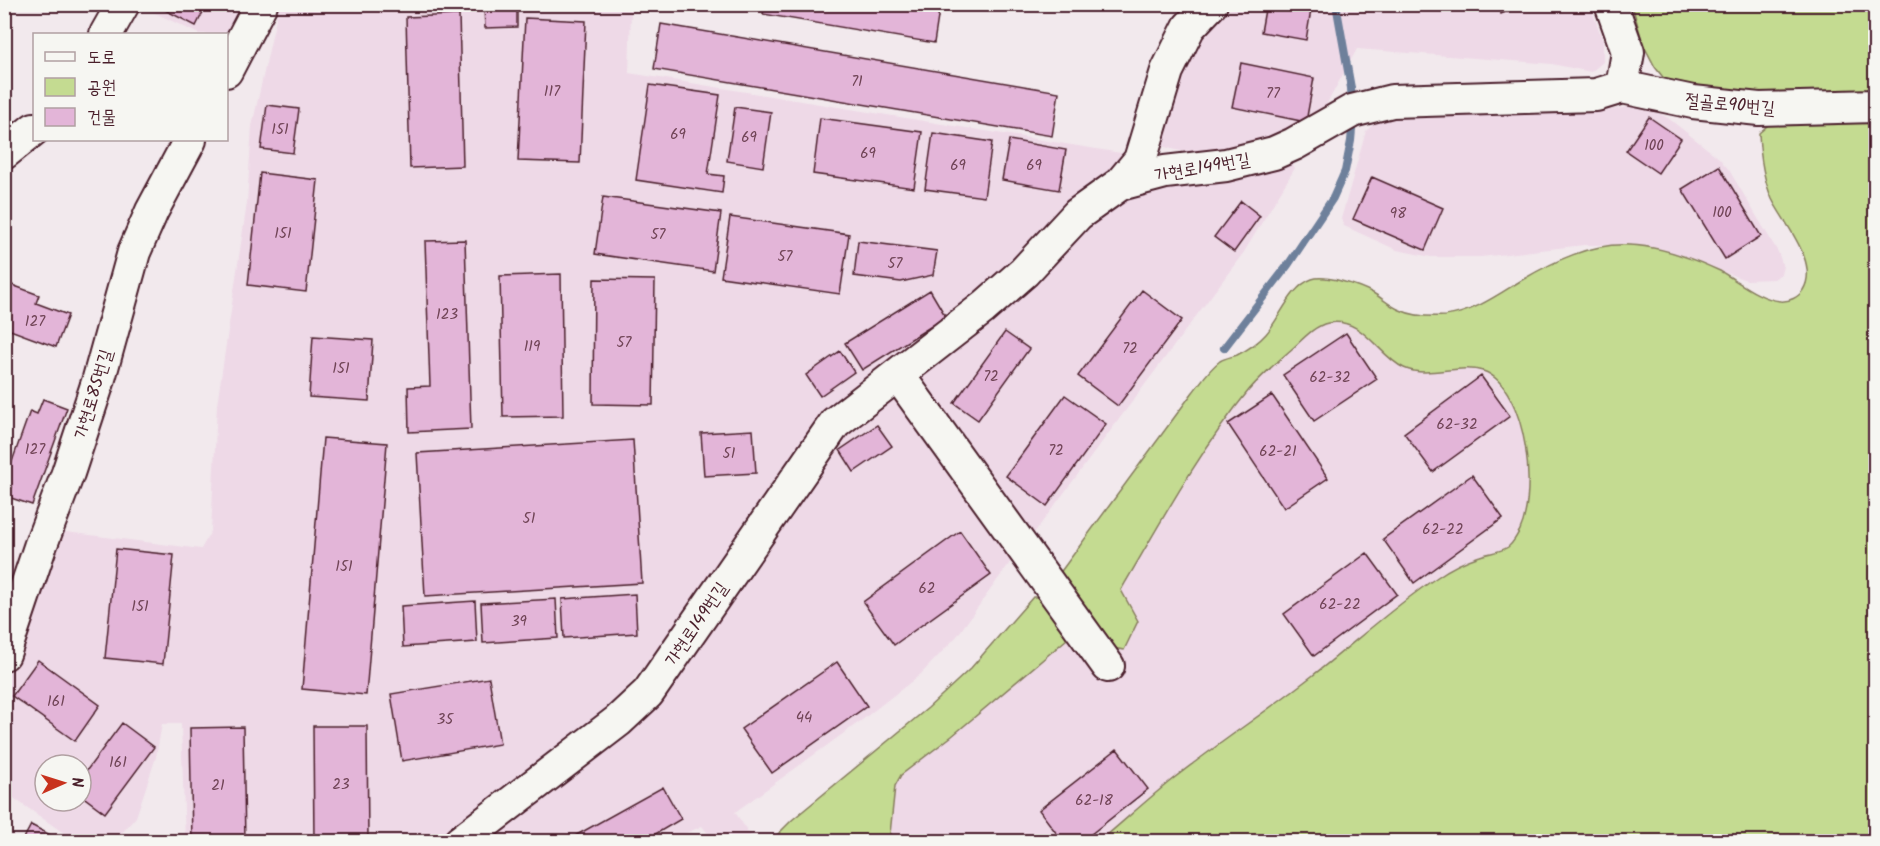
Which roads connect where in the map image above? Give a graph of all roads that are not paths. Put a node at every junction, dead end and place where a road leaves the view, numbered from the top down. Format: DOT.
graph roads {
  1 [pos="123,4"];
  2 [pos="261,4"];
  3 [pos="1211,4"];
  4 [pos="1611,4"];
  5 [pos="107,33"];
  6 [pos="228,67"];
  7 [pos="1622,87"];
  8 [pos="1875,105"];
  9 [pos="33,130"];
  10 [pos="189,141"];
  11 [pos="4,153"];
  12 [pos="1120,184"];
  13 [pos="898,375"];
  14 [pos="4,654"];
  15 [pos="1108,666"];
  16 [pos="460,842"];
  1 -- 5 [label="lane"];
  2 -- 6 [label="lane"];
  3 -- 12 [label="lane"];
  4 -- 7 [label="lane"];
  7 -- 8 [label="lane, 절골로90번길"];
  7 -- 12 [label="lane, 가현로149번길"];
  9 -- 11 [label="lane"];
  10 -- 14 [label="lane, 가현로85번길"];
  12 -- 13 [label="lane, 가현로149번길"];
  13 -- 15 [label="lane"];
  13 -- 16 [label="lane, 가현로149번길"];
}
